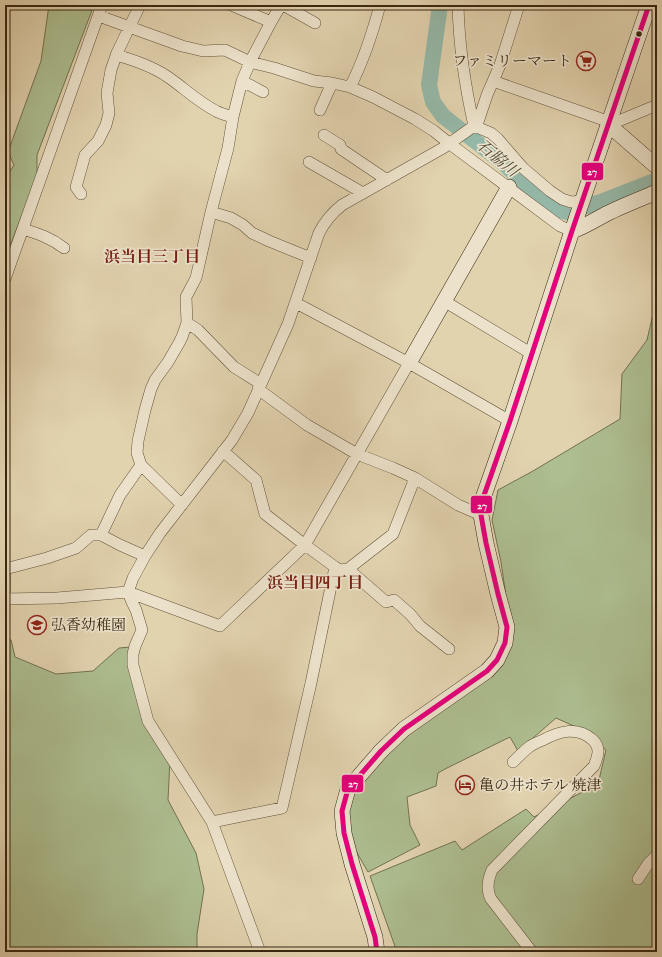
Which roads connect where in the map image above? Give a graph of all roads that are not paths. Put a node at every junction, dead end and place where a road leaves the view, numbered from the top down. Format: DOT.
graph roads {
  1 [pos="102,5"];
  2 [pos="140,5"];
  3 [pos="232,5"];
  4 [pos="282,5"];
  5 [pos="380,5"];
  6 [pos="458,5"];
  7 [pos="519,5"];
  8 [pos="649,5"];
  9 [pos="99,16"];
  10 [pos="271,22"];
  11 [pos="315,23"];
  12 [pos="130,28"];
  13 [pos="116,55"];
  14 [pos="250,62"];
  15 [pos="242,81"];
  16 [pos="493,82"];
  17 [pos="332,83"];
  18 [pos="350,87"];
  19 [pos="263,92"];
  20 [pos="657,105"];
  21 [pos="320,110"];
  22 [pos="233,117"];
  23 [pos="610,123"];
  24 [pos="474,126"];
  25 [pos="324,135"];
  26 [pos="450,144"];
  27 [pos="309,162"];
  28 [pos="657,167"];
  29 [pos="387,180"];
  30 [pos="509,187"];
  31 [pos="657,192"];
  32 [pos="363,193"];
  33 [pos="81,194"];
  34 [pos="583,202"];
  35 [pos="211,212"];
  36 [pos="574,226"];
  37 [pos="23,229"];
  38 [pos="64,248"];
  39 [pos="311,258"];
  40 [pos="5,279"];
  41 [pos="444,302"];
  42 [pos="296,303"];
  43 [pos="187,323"];
  44 [pos="532,354"];
  45 [pos="409,363"];
  46 [pos="260,387"];
  47 [pos="510,421"];
  48 [pos="223,451"];
  49 [pos="357,454"];
  50 [pos="141,466"];
  51 [pos="415,478"];
  52 [pos="182,504"];
  53 [pos="481,515"];
  54 [pos="101,535"];
  55 [pos="304,545"];
  56 [pos="145,556"];
  57 [pos="335,566"];
  58 [pos="5,569"];
  59 [pos="348,569"];
  60 [pos="5,576"];
  61 [pos="128,592"];
  62 [pos="449,649"];
  63 [pos="513,762"];
  64 [pos="212,822"];
  65 [pos="657,855"];
  66 [pos="638,880"];
  67 [pos="260,952"];
  68 [pos="377,952"];
  69 [pos="532,952"];
  1 -- 9 [label="street"];
  2 -- 12 [label="street"];
  3 -- 10 [label="street"];
  4 -- 10 [label="street"];
  4 -- 11 [label="street"];
  5 -- 18 [label="street"];
  6 -- 24 [label="street"];
  7 -- 16 [label="street"];
  8 -- 23 [label="main road"];
  9 -- 12 [label="street"];
  9 -- 37 [label="street"];
  10 -- 14 [label="street"];
  12 -- 13 [label="street"];
  12 -- 14 [label="street"];
  13 -- 22 [label="street"];
  13 -- 33 [label="street"];
  14 -- 15 [label="street"];
  14 -- 17 [label="street"];
  15 -- 19 [label="street"];
  15 -- 22 [label="street"];
  16 -- 23 [label="street"];
  16 -- 24 [label="street"];
  17 -- 18 [label="street"];
  17 -- 21 [label="street"];
  18 -- 26 [label="street"];
  20 -- 23 [label="street"];
  22 -- 35 [label="street"];
  23 -- 28 [label="main road"];
  23 -- 34 [label="main road"];
  24 -- 26 [label="street"];
  24 -- 34 [label="street"];
  25 -- 29 [label="street"];
  26 -- 29 [label="street"];
  26 -- 30 [label="street"];
  27 -- 32 [label="street"];
  29 -- 32 [label="street"];
  30 -- 36 [label="street"];
  30 -- 41 [label="main road"];
  31 -- 36 [label="main road"];
  32 -- 39 [label="street"];
  34 -- 36 [label="main road"];
  35 -- 39 [label="street"];
  35 -- 43 [label="street"];
  36 -- 44 [label="main road"];
  37 -- 38 [label="street"];
  37 -- 40 [label="street"];
  39 -- 42 [label="street"];
  41 -- 44 [label="street"];
  41 -- 45 [label="main road"];
  42 -- 45 [label="street"];
  42 -- 46 [label="street"];
  43 -- 46 [label="street"];
  43 -- 50 [label="street"];
  44 -- 47 [label="main road"];
  45 -- 47 [label="street"];
  45 -- 49 [label="street"];
  46 -- 48 [label="street"];
  46 -- 49 [label="street"];
  47 -- 53 [label="main road"];
  48 -- 52 [label="street"];
  48 -- 55 [label="street"];
  49 -- 51 [label="street"];
  49 -- 55 [label="street"];
  50 -- 52 [label="street"];
  50 -- 54 [label="street"];
  51 -- 53 [label="street"];
  51 -- 59 [label="street"];
  52 -- 56 [label="street"];
  53 -- 68 [label="main road"];
  54 -- 56 [label="street"];
  54 -- 58 [label="street"];
  55 -- 57 [label="street"];
  55 -- 61 [label="street"];
  56 -- 61 [label="street"];
  57 -- 59 [label="street"];
  57 -- 64 [label="street"];
  59 -- 62 [label="street"];
  60 -- 61 [label="street"];
  61 -- 64 [label="street"];
  63 -- 69 [label="street"];
  64 -- 67 [label="street"];
  65 -- 66 [label="street"];
}
